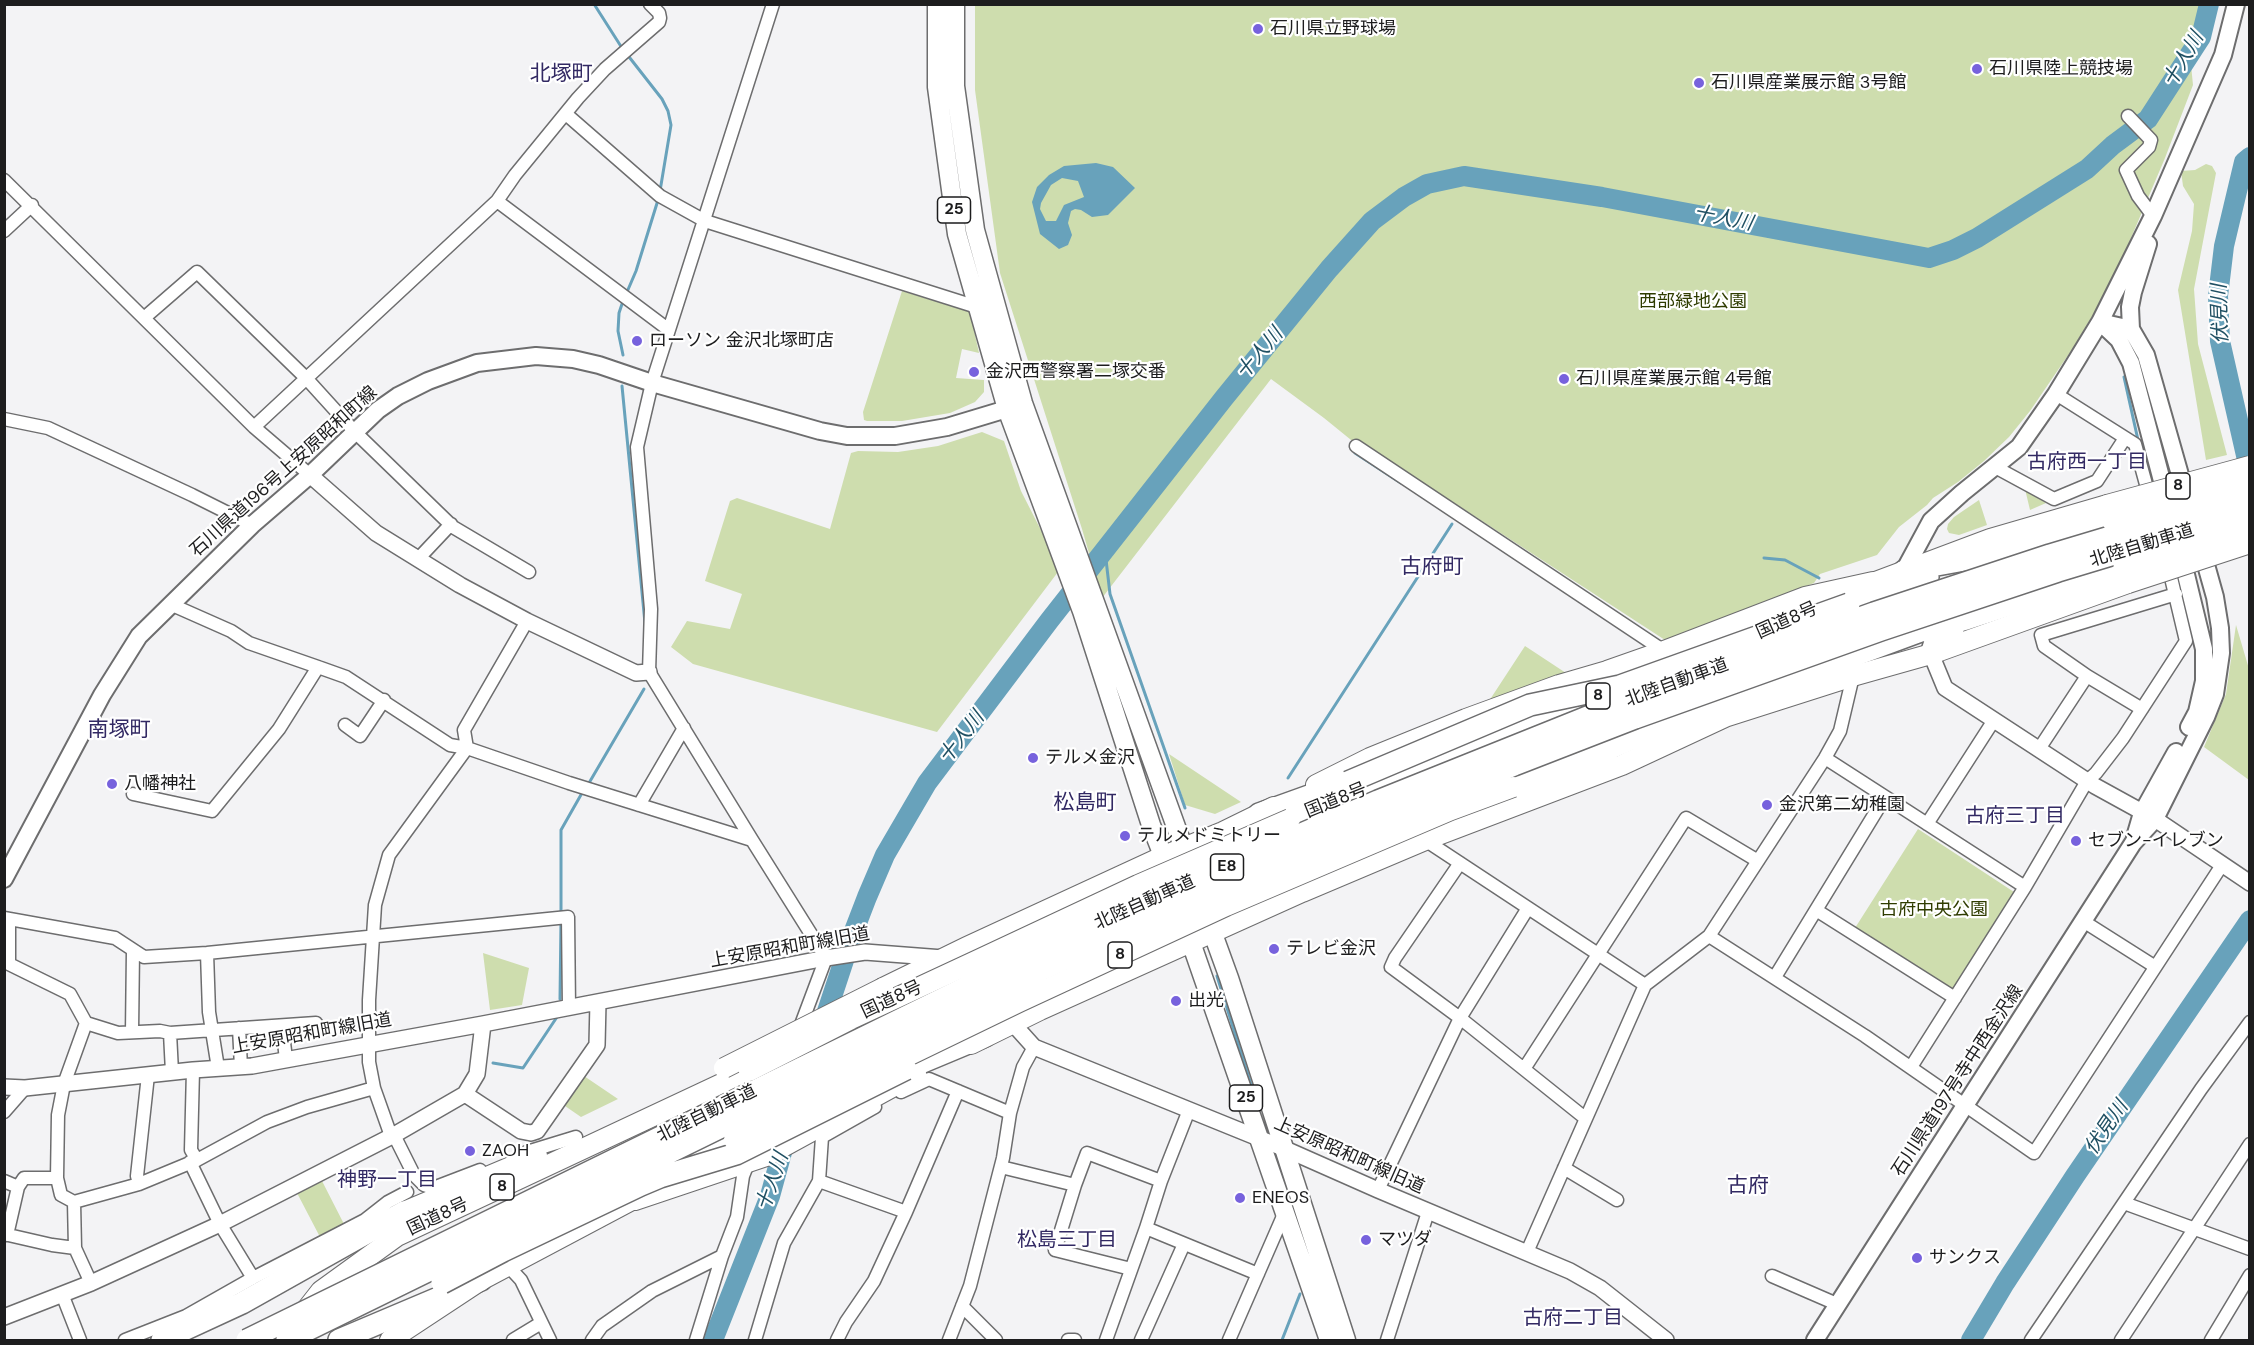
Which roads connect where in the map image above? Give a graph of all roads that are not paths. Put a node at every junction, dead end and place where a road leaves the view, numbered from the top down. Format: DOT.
graph roads {
  1 [pos="650,4"];
  2 [pos="774,4"];
  3 [pos="937,4"];
  4 [pos="955,4"];
  5 [pos="2236,4"];
  6 [pos="566,114"];
  7 [pos="2128,116"];
  8 [pos="4,180"];
  9 [pos="496,201"];
  10 [pos="32,205"];
  11 [pos="2153,216"];
  12 [pos="705,221"];
  13 [pos="4,231"];
  14 [pos="977,307"];
  15 [pos="144,318"];
  16 [pos="2100,322"];
  17 [pos="2131,329"];
  18 [pos="669,330"];
  19 [pos="306,378"];
  20 [pos="652,383"];
  21 [pos="2056,394"];
  22 [pos="1015,406"];
  23 [pos="4,419"];
  24 [pos="254,427"];
  25 [pos="355,432"];
  26 [pos="2125,438"];
  27 [pos="1356,446"];
  28 [pos="2250,466"];
  29 [pos="1995,467"];
  30 [pos="310,475"];
  31 [pos="2250,479"];
  32 [pos="2250,495"];
  33 [pos="2109,513"];
  34 [pos="2250,513"];
  35 [pos="451,524"];
  36 [pos="252,525"];
  37 [pos="2250,528"];
  38 [pos="2250,543"];
  39 [pos="1992,555"];
  40 [pos="418,559"];
  41 [pos="1904,571"];
  42 [pos="529,572"];
  43 [pos="2126,575"];
  44 [pos="1873,582"];
  45 [pos="2176,594"];
  46 [pos="170,604"];
  47 [pos="1087,604"];
  48 [pos="1966,619"];
  49 [pos="527,621"];
  50 [pos="1664,651"];
  51 [pos="1931,654"];
  52 [pos="318,667"];
  53 [pos="649,672"];
  54 [pos="1853,676"];
  55 [pos="2087,676"];
  56 [pos="384,700"];
  57 [pos="2142,709"];
  58 [pos="1725,717"];
  59 [pos="1994,720"];
  60 [pos="345,725"];
  61 [pos="684,728"];
  62 [pos="467,748"];
  63 [pos="2038,749"];
  64 [pos="1591,757"];
  65 [pos="1825,758"];
  66 [pos="2087,781"];
  67 [pos="133,794"];
  68 [pos="1885,796"];
  69 [pos="639,805"];
  70 [pos="1259,814"];
  71 [pos="2148,816"];
  72 [pos="1927,824"];
  73 [pos="752,840"];
  74 [pos="1425,840"];
  75 [pos="1184,848"];
  76 [pos="1164,856"];
  77 [pos="1758,861"];
  78 [pos="1460,863"];
  79 [pos="2226,868"];
  80 [pos="4,879"];
  81 [pos="2250,883"];
  82 [pos="2025,887"];
  83 [pos="1528,908"];
  84 [pos="1816,910"];
  85 [pos="7,919"];
  86 [pos="2083,921"];
  87 [pos="1212,932"];
  88 [pos="1709,936"];
  89 [pos="373,937"];
  90 [pos="1190,942"];
  91 [pos="133,950"];
  92 [pos="207,953"];
  93 [pos="1598,954"];
  94 [pos="826,958"];
  95 [pos="944,958"];
  96 [pos="2154,966"];
  97 [pos="1775,977"];
  98 [pos="1645,985"];
  99 [pos="1955,998"];
  100 [pos="598,1002"];
  101 [pos="569,1008"];
  102 [pos="1460,1018"];
  103 [pos="2250,1022"];
  104 [pos="86,1023"];
  105 [pos="316,1023"];
  106 [pos="1013,1023"];
  107 [pos="483,1024"];
  108 [pos="282,1026"];
  109 [pos="239,1028"];
  110 [pos="213,1030"];
  111 [pos="132,1032"];
  112 [pos="170,1033"];
  113 [pos="985,1036"];
  114 [pos="368,1044"];
  115 [pos="1034,1047"];
  116 [pos="286,1059"];
  117 [pos="242,1067"];
  118 [pos="1911,1067"];
  119 [pos="218,1068"];
  120 [pos="1524,1069"];
  121 [pos="193,1070"];
  122 [pos="172,1072"];
  123 [pos="148,1075"];
  124 [pos="63,1084"];
  125 [pos="4,1087"];
  126 [pos="25,1088"];
  127 [pos="374,1088"];
  128 [pos="958,1091"];
  129 [pos="465,1094"];
  130 [pos="1965,1106"];
  131 [pos="1189,1110"];
  132 [pos="4,1112"];
  133 [pos="1010,1113"];
  134 [pos="1585,1119"];
  135 [pos="820,1133"];
  136 [pos="392,1136"];
  137 [pos="576,1137"];
  138 [pos="1260,1138"];
  139 [pos="2250,1144"];
  140 [pos="1283,1148"];
  141 [pos="757,1159"];
  142 [pos="193,1161"];
  143 [pos="512,1167"];
  144 [pos="1001,1167"];
  145 [pos="1564,1168"];
  146 [pos="57,1178"];
  147 [pos="4,1181"];
  148 [pos="819,1181"];
  149 [pos="1161,1181"];
  150 [pos="139,1184"];
  151 [pos="1075,1185"];
  152 [pos="18,1187"];
  153 [pos="1378,1190"];
  154 [pos="635,1200"];
  155 [pos="1617,1200"];
  156 [pos="74,1202"];
  157 [pos="406,1202"];
  158 [pos="2124,1203"];
  159 [pos="906,1212"];
  160 [pos="1428,1212"];
  161 [pos="1284,1214"];
  162 [pos="220,1224"];
  163 [pos="1146,1228"];
  164 [pos="2194,1229"];
  165 [pos="6,1235"];
  166 [pos="397,1236"];
  167 [pos="1185,1244"];
  168 [pos="75,1248"];
  169 [pos="2250,1249"];
  170 [pos="1527,1252"];
  171 [pos="722,1256"];
  172 [pos="508,1266"];
  173 [pos="1131,1269"];
  174 [pos="1258,1274"];
  175 [pos="2250,1275"];
  176 [pos="1772,1276"];
  177 [pos="253,1278"];
  178 [pos="481,1280"];
  179 [pos="91,1283"];
  180 [pos="62,1294"];
  181 [pos="1839,1305"];
  182 [pos="962,1306"];
  183 [pos="4,1317"];
  184 [pos="541,1323"];
  185 [pos="80,1341"];
  186 [pos="125,1341"];
  187 [pos="162,1341"];
  188 [pos="247,1341"];
  189 [pos="286,1341"];
  190 [pos="337,1341"];
  191 [pos="390,1341"];
  192 [pos="513,1341"];
  193 [pos="550,1341"];
  194 [pos="592,1341"];
  195 [pos="696,1341"];
  196 [pos="755,1341"];
  197 [pos="837,1341"];
  198 [pos="949,1341"];
  199 [pos="996,1341"];
  200 [pos="1068,1341"];
  201 [pos="1075,1341"];
  202 [pos="1106,1341"];
  203 [pos="1140,1341"];
  204 [pos="1229,1341"];
  205 [pos="1329,1341"];
  206 [pos="1346,1341"];
  207 [pos="1387,1341"];
  208 [pos="1666,1341"];
  209 [pos="1815,1341"];
  210 [pos="2031,1341"];
  211 [pos="2121,1341"];
  212 [pos="2211,1341"];
  1 -- 6 [label="street"];
  2 -- 12 [label="street"];
  3 -- 14 [label="main road, 25"];
  4 -- 22 [label="main road, 25"];
  5 -- 11 [label="main road"];
  6 -- 9 [label="street"];
  6 -- 12 [label="street"];
  7 -- 11 [label="street"];
  8 -- 10 [label="street"];
  9 -- 18 [label="street"];
  9 -- 19 [label="street"];
  10 -- 13 [label="street"];
  10 -- 15 [label="street"];
  11 -- 16 [label="main road"];
  11 -- 17 [label="main road"];
  12 -- 14 [label="street"];
  12 -- 18 [label="street"];
  14 -- 22 [label="main road, 25"];
  15 -- 19 [label="street"];
  15 -- 24 [label="street"];
  16 -- 17 [label="main road"];
  16 -- 21 [label="main road"];
  16 -- 71 [label="main road, 石川県道197号寺中西金沢線"];
  17 -- 71 [label="main road, 石川県道197号寺中西金沢線"];
  18 -- 20 [label="street"];
  19 -- 24 [label="street"];
  19 -- 25 [label="street"];
  20 -- 22 [label="main road, 石川県道196号上安原昭和町線"];
  20 -- 25 [label="main road, 石川県道196号上安原昭和町線"];
  20 -- 53 [label="street"];
  21 -- 26 [label="street"];
  21 -- 29 [label="main road"];
  22 -- 47 [label="main road, 25"];
  23 -- 36 [label="street"];
  24 -- 30 [label="street"];
  25 -- 30 [label="main road, 石川県道196号上安原昭和町線"];
  25 -- 35 [label="street"];
  26 -- 29 [label="street"];
  26 -- 45 [label="street"];
  27 -- 50 [label="street"];
  28 -- 33 [label="highway, 国道8号 / 8, bridge"];
  29 -- 41 [label="main road"];
  30 -- 36 [label="main road, 石川県道196号上安原昭和町線"];
  30 -- 40 [label="street"];
  31 -- 33 [label="highway, bridge"];
  32 -- 188 [label="highway, 北陸自動車道 / E8, bridge"];
  33 -- 39 [label="highway"];
  33 -- 41 [label="highway, 国道8号 / 8"];
  34 -- 189 [label="highway, 北陸自動車道 / E8, bridge"];
  35 -- 40 [label="street"];
  35 -- 42 [label="street"];
  36 -- 46 [label="main road, 石川県道196号上安原昭和町線"];
  37 -- 43 [label="highway, bridge"];
  38 -- 43 [label="highway, 8, bridge"];
  39 -- 41 [label="highway"];
  39 -- 70 [label="highway, bridge"];
  40 -- 49 [label="street"];
  41 -- 44 [label="highway, 国道8号 / 8"];
  43 -- 48 [label="highway"];
  43 -- 51 [label="highway, 8"];
  44 -- 50 [label="highway"];
  44 -- 166 [label="highway, 国道8号 / 8, bridge"];
  45 -- 55 [label="street"];
  45 -- 57 [label="street"];
  46 -- 52 [label="street"];
  46 -- 80 [label="main road, 石川県道196号上安原昭和町線"];
  47 -- 75 [label="main road, 25"];
  47 -- 76 [label="main road, 25"];
  48 -- 51 [label="highway"];
  48 -- 64 [label="highway"];
  49 -- 53 [label="street"];
  49 -- 62 [label="street"];
  50 -- 70 [label="highway"];
  51 -- 54 [label="highway, 8"];
  51 -- 59 [label="street"];
  52 -- 56 [label="street"];
  52 -- 67 [label="street"];
  53 -- 61 [label="street"];
  54 -- 58 [label="highway, 8"];
  54 -- 65 [label="street"];
  55 -- 57 [label="street"];
  55 -- 63 [label="street"];
  56 -- 60 [label="street"];
  56 -- 62 [label="street"];
  57 -- 66 [label="street"];
  58 -- 64 [label="highway, 8"];
  58 -- 74 [label="highway, 8"];
  59 -- 63 [label="street"];
  59 -- 72 [label="street"];
  61 -- 69 [label="street"];
  61 -- 73 [label="street"];
  62 -- 69 [label="street"];
  62 -- 89 [label="street"];
  63 -- 66 [label="street"];
  64 -- 154 [label="highway, 8, bridge"];
  65 -- 68 [label="street"];
  65 -- 77 [label="street"];
  66 -- 71 [label="street"];
  66 -- 82 [label="street"];
  68 -- 72 [label="street"];
  68 -- 84 [label="street"];
  69 -- 73 [label="street"];
  70 -- 75 [label="highway"];
  71 -- 79 [label="street"];
  71 -- 86 [label="main road, 石川県道197号寺中西金沢線"];
  72 -- 82 [label="street"];
  73 -- 94 [label="street"];
  74 -- 78 [label="street"];
  74 -- 87 [label="highway, 8"];
  75 -- 76 [label="highway"];
  75 -- 87 [label="main road, 25"];
  76 -- 90 [label="main road, 25"];
  76 -- 95 [label="highway"];
  77 -- 88 [label="street"];
  77 -- 93 [label="street"];
  78 -- 83 [label="street"];
  78 -- 102 [label="street"];
  79 -- 81 [label="street"];
  79 -- 96 [label="street"];
  82 -- 99 [label="street"];
  83 -- 93 [label="street"];
  83 -- 102 [label="street"];
  84 -- 97 [label="street"];
  84 -- 99 [label="street"];
  85 -- 91 [label="street"];
  85 -- 104 [label="street"];
  86 -- 96 [label="street"];
  86 -- 130 [label="main road, 石川県道197号寺中西金沢線"];
  87 -- 90 [label="highway, 8"];
  87 -- 140 [label="main road, 25"];
  88 -- 97 [label="street"];
  88 -- 98 [label="street"];
  89 -- 92 [label="street"];
  89 -- 101 [label="street"];
  89 -- 114 [label="street"];
  90 -- 106 [label="highway, 8"];
  90 -- 138 [label="main road, 25"];
  91 -- 92 [label="street"];
  91 -- 111 [label="street"];
  92 -- 110 [label="street"];
  93 -- 98 [label="street"];
  93 -- 120 [label="street"];
  94 -- 95 [label="street, 上安原昭和町線旧道"];
  94 -- 100 [label="street, 上安原昭和町線旧道"];
  94 -- 141 [label="street"];
  95 -- 106 [label="street, 上安原昭和町線旧道"];
  95 -- 137 [label="highway, bridge"];
  96 -- 130 [label="street"];
  97 -- 118 [label="street"];
  98 -- 134 [label="street"];
  99 -- 118 [label="street"];
  100 -- 101 [label="street, 上安原昭和町線旧道"];
  100 -- 129 [label="street"];
  101 -- 107 [label="street, 上安原昭和町線旧道"];
  102 -- 120 [label="street"];
  102 -- 153 [label="street"];
  103 -- 158 [label="street"];
  104 -- 111 [label="street"];
  104 -- 124 [label="street"];
  105 -- 108 [label="street"];
  106 -- 113 [label="highway, 8"];
  106 -- 115 [label="street, 上安原昭和町線旧道"];
  107 -- 114 [label="street, 上安原昭和町線旧道"];
  107 -- 129 [label="street"];
  108 -- 109 [label="street"];
  108 -- 116 [label="street"];
  109 -- 110 [label="street"];
  109 -- 117 [label="street"];
  110 -- 112 [label="street"];
  110 -- 119 [label="street"];
  111 -- 112 [label="street"];
  112 -- 122 [label="street"];
  113 -- 135 [label="highway, 8"];
  113 -- 190 [label="highway, bridge"];
  114 -- 116 [label="street, 上安原昭和町線旧道"];
  114 -- 127 [label="street"];
  115 -- 131 [label="street, 上安原昭和町線旧道"];
  115 -- 133 [label="street"];
  116 -- 117 [label="street, 上安原昭和町線旧道"];
  117 -- 119 [label="street, 上安原昭和町線旧道"];
  118 -- 130 [label="street"];
  119 -- 121 [label="street, 上安原昭和町線旧道"];
  120 -- 134 [label="street"];
  121 -- 122 [label="street, 上安原昭和町線旧道"];
  121 -- 142 [label="street"];
  122 -- 123 [label="street, 上安原昭和町線旧道"];
  123 -- 124 [label="street, 上安原昭和町線旧道"];
  123 -- 150 [label="street"];
  124 -- 126 [label="street, 上安原昭和町線旧道"];
  124 -- 146 [label="street"];
  125 -- 126 [label="street, 上安原昭和町線旧道"];
  126 -- 132 [label="street"];
  127 -- 136 [label="street"];
  127 -- 142 [label="street"];
  128 -- 133 [label="street"];
  128 -- 135 [label="street"];
  128 -- 159 [label="street"];
  129 -- 136 [label="street"];
  130 -- 181 [label="main road, 石川県道197号寺中西金沢線"];
  131 -- 138 [label="street, 上安原昭和町線旧道"];
  131 -- 149 [label="street"];
  133 -- 144 [label="street"];
  134 -- 145 [label="street"];
  135 -- 141 [label="highway, 8"];
  135 -- 148 [label="street"];
  136 -- 137 [label="street"];
  136 -- 157 [label="street"];
  136 -- 162 [label="street"];
  137 -- 143 [label="highway"];
  138 -- 140 [label="street, 上安原昭和町線旧道"];
  138 -- 161 [label="main road, 25"];
  139 -- 164 [label="street"];
  140 -- 153 [label="street, 上安原昭和町線旧道"];
  140 -- 206 [label="main road, 25"];
  141 -- 154 [label="highway, 8"];
  141 -- 171 [label="street"];
  142 -- 150 [label="street"];
  142 -- 162 [label="street"];
  143 -- 157 [label="highway"];
  143 -- 166 [label="highway"];
  144 -- 151 [label="street"];
  144 -- 182 [label="street"];
  145 -- 155 [label="street"];
  145 -- 170 [label="street"];
  146 -- 152 [label="street"];
  146 -- 156 [label="street"];
  147 -- 152 [label="street"];
  148 -- 159 [label="street"];
  148 -- 196 [label="street"];
  149 -- 151 [label="street"];
  149 -- 163 [label="street"];
  150 -- 156 [label="street"];
  151 -- 173 [label="street"];
  152 -- 165 [label="street"];
  153 -- 160 [label="street, 上安原昭和町線旧道"];
  154 -- 172 [label="highway, 8"];
  156 -- 168 [label="street"];
  157 -- 177 [label="street"];
  157 -- 187 [label="highway"];
  158 -- 164 [label="street"];
  158 -- 210 [label="street"];
  159 -- 197 [label="street"];
  160 -- 170 [label="street, 上安原昭和町線旧道"];
  160 -- 207 [label="street"];
  161 -- 174 [label="street"];
  161 -- 205 [label="main road, 25"];
  162 -- 177 [label="street"];
  162 -- 179 [label="street"];
  163 -- 167 [label="street"];
  163 -- 173 [label="street"];
  164 -- 169 [label="street"];
  164 -- 211 [label="street"];
  165 -- 168 [label="street"];
  166 -- 189 [label="highway, 国道8号 / 8"];
  167 -- 174 [label="street"];
  167 -- 203 [label="street"];
  168 -- 179 [label="street"];
  170 -- 208 [label="street, 上安原昭和町線旧道"];
  171 -- 194 [label="street"];
  171 -- 195 [label="street"];
  172 -- 178 [label="highway, 8"];
  172 -- 184 [label="street"];
  173 -- 202 [label="street"];
  174 -- 204 [label="street"];
  175 -- 212 [label="street"];
  176 -- 181 [label="street"];
  177 -- 186 [label="street"];
  178 -- 190 [label="highway"];
  178 -- 191 [label="highway, 8"];
  179 -- 180 [label="street"];
  180 -- 183 [label="street"];
  180 -- 185 [label="street"];
  181 -- 209 [label="main road, 石川県道197号寺中西金沢線"];
  182 -- 198 [label="street"];
  182 -- 199 [label="street"];
  184 -- 192 [label="street"];
  184 -- 193 [label="street"];
  200 -- 201 [label="street"];
}
